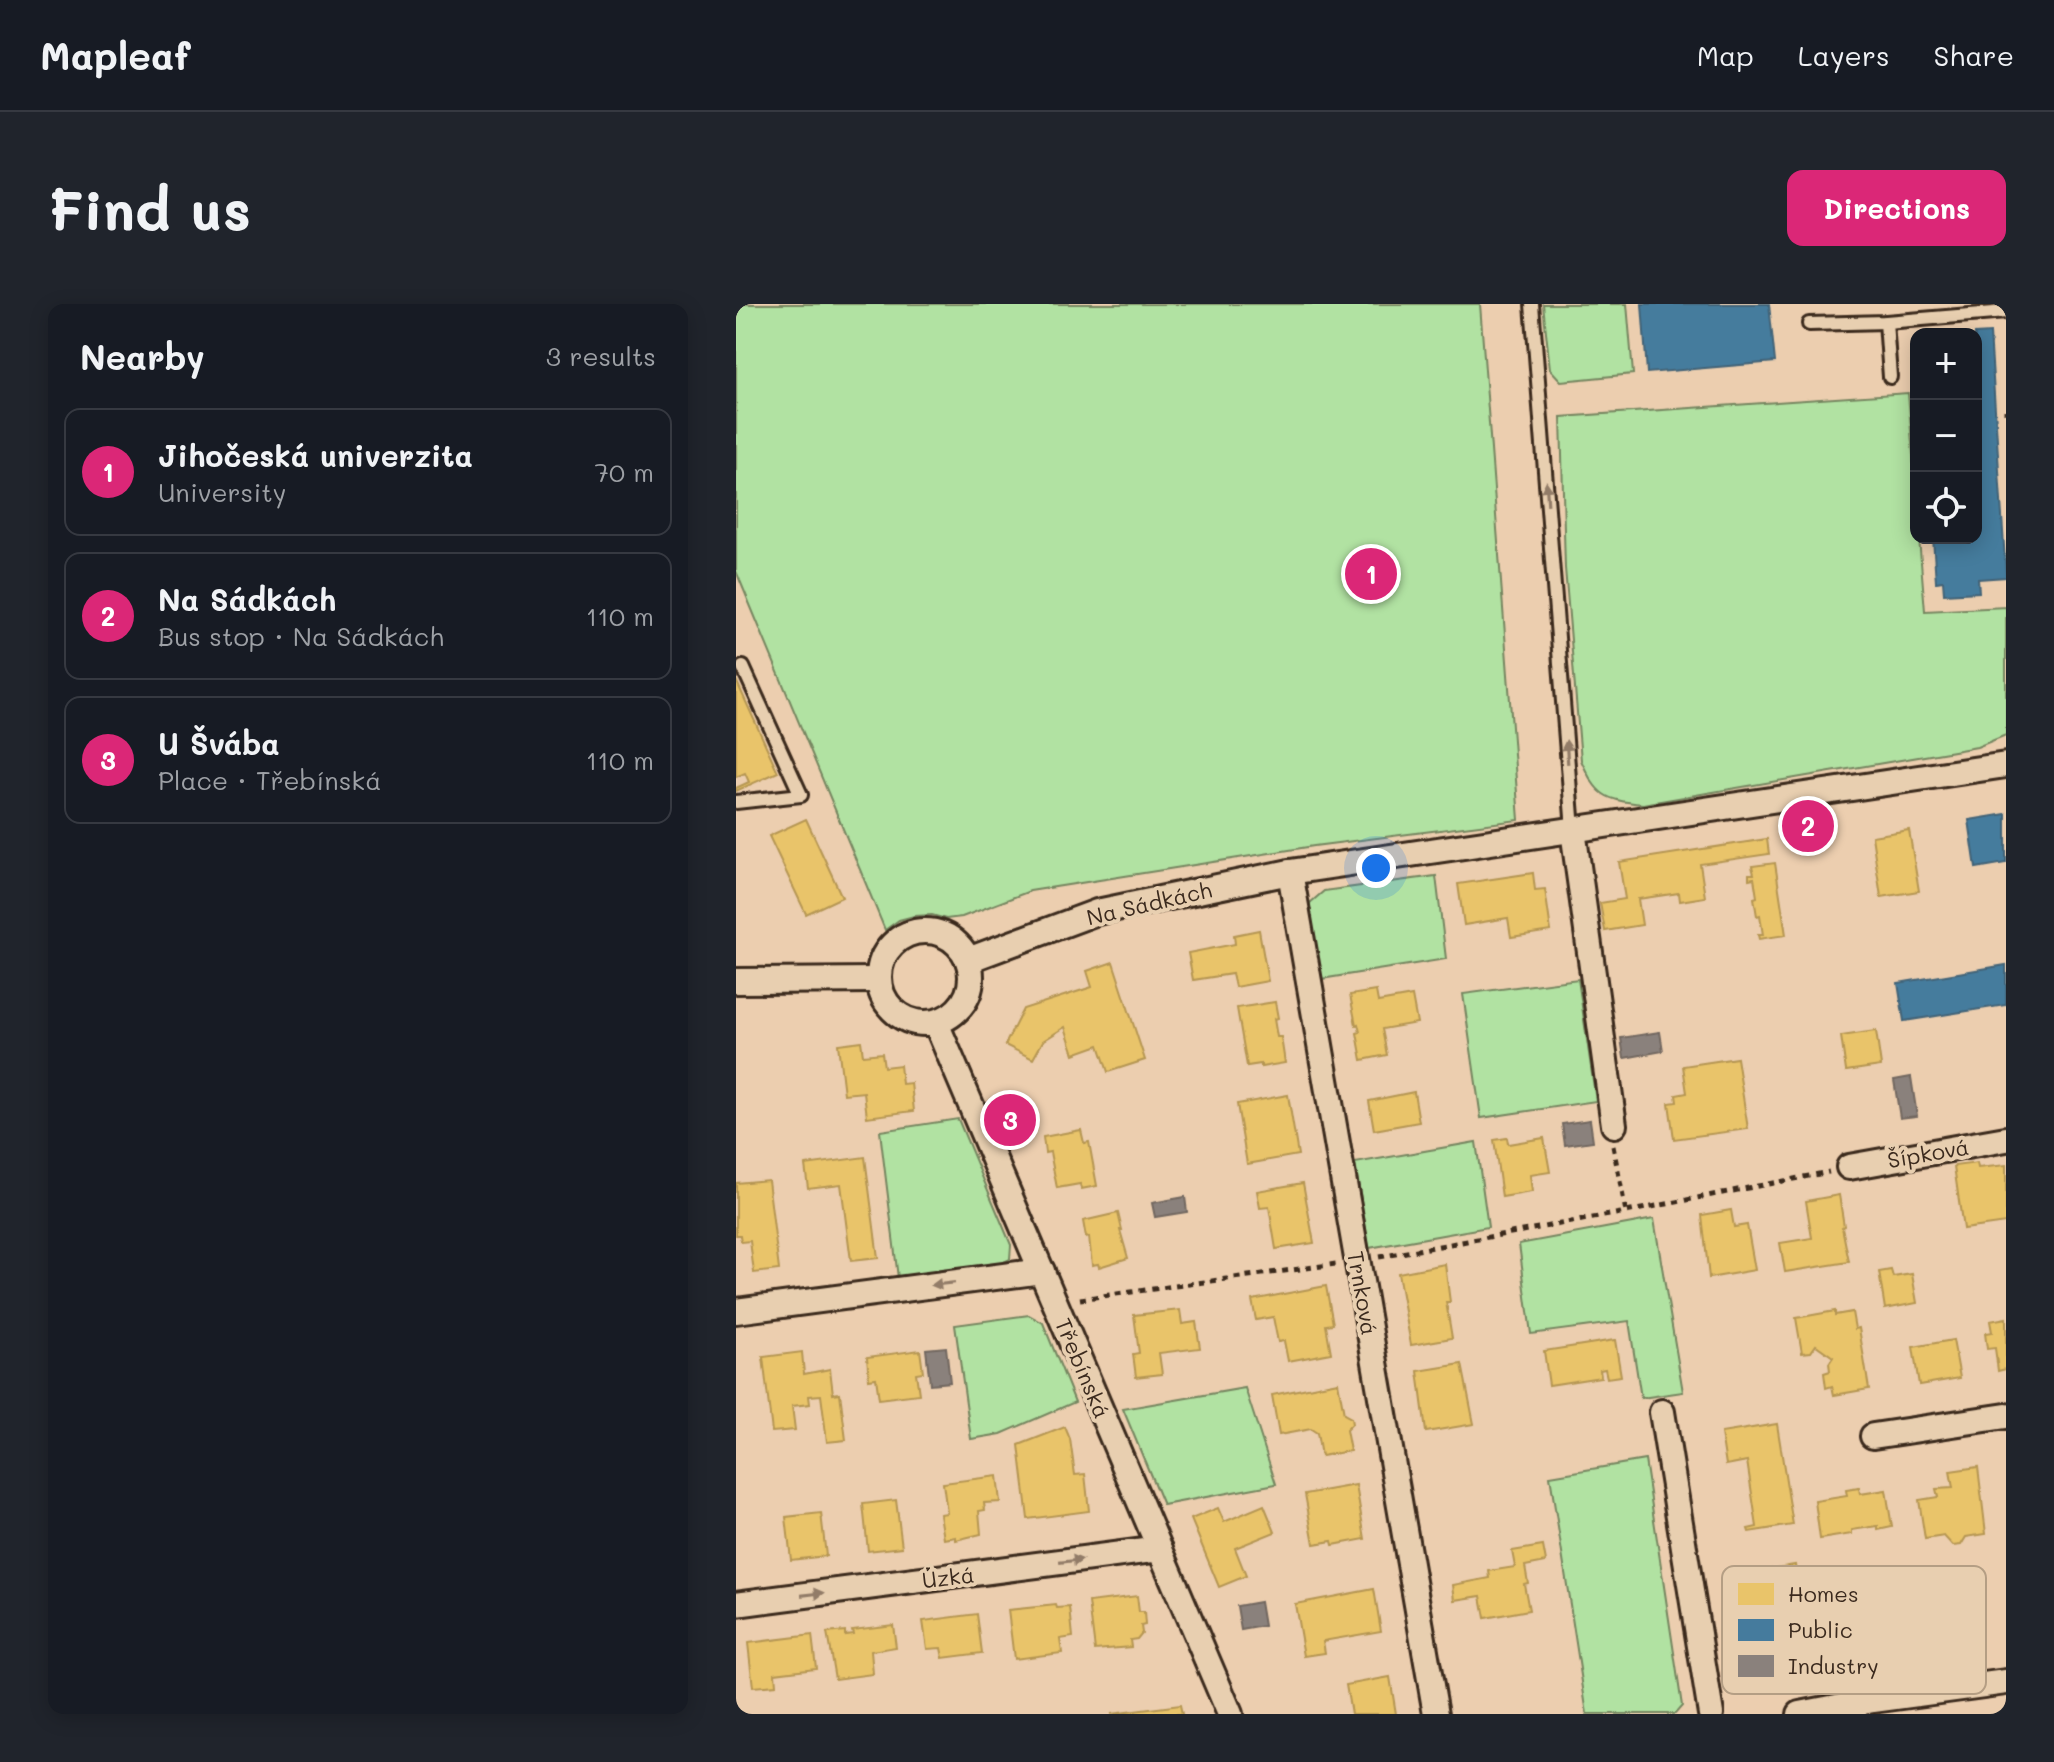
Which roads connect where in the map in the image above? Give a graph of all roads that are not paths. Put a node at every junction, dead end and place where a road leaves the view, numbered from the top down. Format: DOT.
graph roads {
  1 [pos="1532,304"];
  2 [pos="2006,312"];
  3 [pos="1886,322"];
  4 [pos="1809,324"];
  5 [pos="1890,377"];
  6 [pos="743,667"];
  7 [pos="2006,765"];
  8 [pos="736,802"];
  9 [pos="1573,830"];
  10 [pos="1290,872"];
  11 [pos="968,960"];
  12 [pos="878,980"];
  13 [pos="736,981"];
  14 [pos="936,1023"];
  15 [pos="1614,1134"];
  16 [pos="2006,1139"];
  17 [pos="1849,1167"];
  18 [pos="1042,1271"];
  19 [pos="736,1311"];
  20 [pos="1662,1412"];
  21 [pos="2006,1416"];
  22 [pos="1873,1436"];
  23 [pos="1160,1549"];
  24 [pos="736,1604"];
  25 [pos="2006,1682"];
  26 [pos="1986,1686"];
  27 [pos="1943,1694"];
  28 [pos="1874,1707"];
  29 [pos="1230,1714"];
  30 [pos="1436,1714"];
  31 [pos="1711,1714"];
  32 [pos="1800,1714"];
  9 -- 1 [label="lane, one-way"];
  2 -- 3 [label="lane"];
  3 -- 4 [label="lane"];
  3 -- 5 [label="lane"];
  6 -- 8 [label="lane"];
  7 -- 9 [label="street, Na Sádkách"];
  9 -- 10 [label="street, Na Sádkách"];
  9 -- 15 [label="street"];
  10 -- 11 [label="street, Na Sádkách"];
  10 -- 30 [label="street, Trnková"];
  11 -- 12 [label="street"];
  11 -- 14 [label="street"];
  12 -- 13 [label="street"];
  12 -- 14 [label="street"];
  14 -- 18 [label="street, Třebínská"];
  16 -- 17 [label="street, Šípková"];
  18 -- 19 [label="street, one-way"];
  18 -- 23 [label="street, Třebínská"];
  20 -- 31 [label="street"];
  21 -- 22 [label="street"];
  24 -- 23 [label="street, Úzká, one-way"];
  23 -- 29 [label="street, Třebínská"];
  25 -- 26 [label="street"];
  27 -- 28 [label="street"];
  28 -- 32 [label="street"];
}
